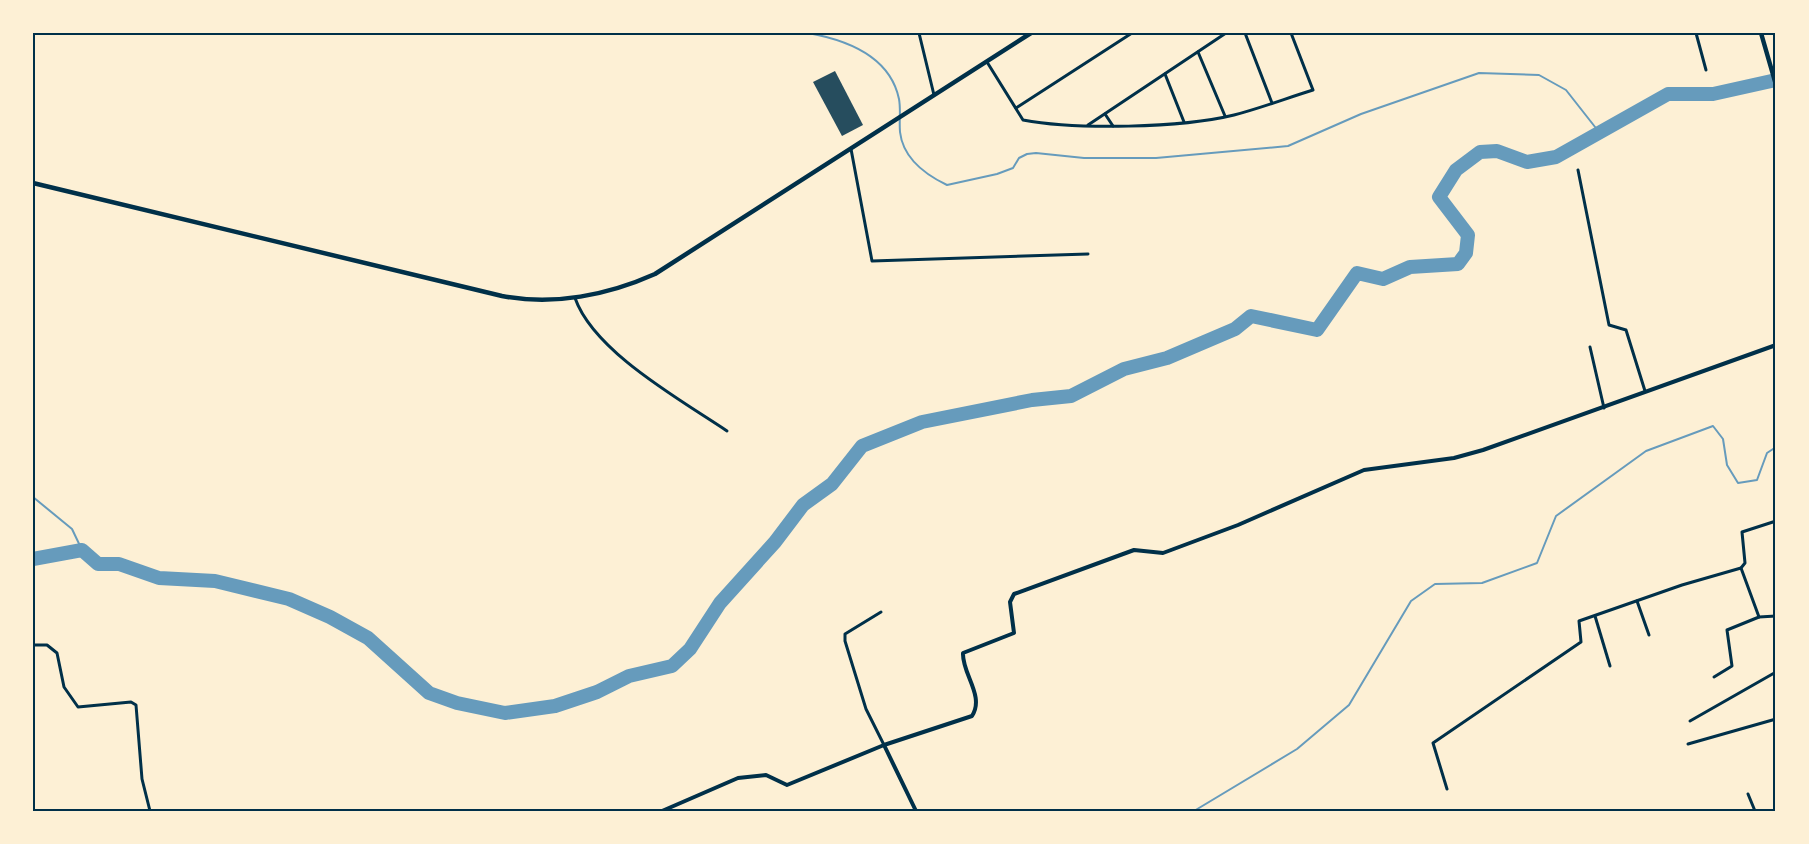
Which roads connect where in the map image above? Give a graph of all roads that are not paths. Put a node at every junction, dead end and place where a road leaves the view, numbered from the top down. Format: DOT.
graph roads {
  1 [pos="919,33"];
  2 [pos="1031,33"];
  3 [pos="1132,33"];
  4 [pos="1226,33"];
  5 [pos="1245,33"];
  6 [pos="1291,33"];
  7 [pos="1696,33"];
  8 [pos="1761,33"];
  9 [pos="1198,52"];
  10 [pos="987,61"];
  11 [pos="1706,70"];
  12 [pos="1165,74"];
  13 [pos="1776,85"];
  14 [pos="934,94"];
  15 [pos="1272,103"];
  16 [pos="1016,108"];
  17 [pos="1105,114"];
  18 [pos="1225,116"];
  19 [pos="1184,122"];
  20 [pos="1088,125"];
  21 [pos="1113,126"];
  22 [pos="850,147"];
  23 [pos="1578,170"];
  24 [pos="33,183"];
  25 [pos="1088,254"];
  26 [pos="574,297"];
  27 [pos="1776,345"];
  28 [pos="1590,347"];
  29 [pos="1646,392"];
  30 [pos="1604,408"];
  31 [pos="727,430"];
  32 [pos="1776,521"];
  33 [pos="1741,568"];
  34 [pos="1637,601"];
  35 [pos="881,612"];
  36 [pos="1595,616"];
  37 [pos="1776,616"];
  38 [pos="1759,617"];
  39 [pos="1649,634"];
  40 [pos="33,645"];
  41 [pos="1610,666"];
  42 [pos="1776,672"];
  43 [pos="1714,677"];
  44 [pos="1776,719"];
  45 [pos="1690,721"];
  46 [pos="1688,744"];
  47 [pos="884,746"];
  48 [pos="1447,789"];
  49 [pos="1748,794"];
  50 [pos="150,811"];
  51 [pos="662,811"];
  52 [pos="916,811"];
  53 [pos="1755,811"];
  1 -- 14 [label="street"];
  2 -- 10 [label="main road"];
  3 -- 16 [label="street"];
  4 -- 9 [label="street"];
  5 -- 15 [label="street"];
  6 -- 15 [label="street"];
  7 -- 11 [label="street"];
  8 -- 13 [label="main road"];
  9 -- 12 [label="street"];
  9 -- 18 [label="street"];
  10 -- 14 [label="main road"];
  10 -- 16 [label="street"];
  12 -- 17 [label="street"];
  12 -- 19 [label="street"];
  14 -- 22 [label="main road"];
  15 -- 18 [label="street"];
  16 -- 20 [label="street"];
  17 -- 20 [label="street"];
  17 -- 21 [label="street"];
  18 -- 19 [label="street"];
  19 -- 21 [label="street"];
  20 -- 21 [label="street"];
  22 -- 25 [label="street"];
  22 -- 26 [label="main road"];
  23 -- 29 [label="street"];
  24 -- 26 [label="main road"];
  26 -- 31 [label="street"];
  27 -- 29 [label="street"];
  28 -- 30 [label="street"];
  29 -- 30 [label="street"];
  30 -- 47 [label="street"];
  32 -- 33 [label="street"];
  33 -- 34 [label="street"];
  33 -- 38 [label="street"];
  34 -- 36 [label="street"];
  34 -- 39 [label="street"];
  35 -- 47 [label="street"];
  36 -- 41 [label="street"];
  36 -- 48 [label="street"];
  37 -- 38 [label="street"];
  38 -- 43 [label="street"];
  40 -- 50 [label="street"];
  42 -- 45 [label="street"];
  44 -- 46 [label="street"];
  47 -- 51 [label="street"];
  47 -- 52 [label="street"];
  49 -- 53 [label="street"];
}
